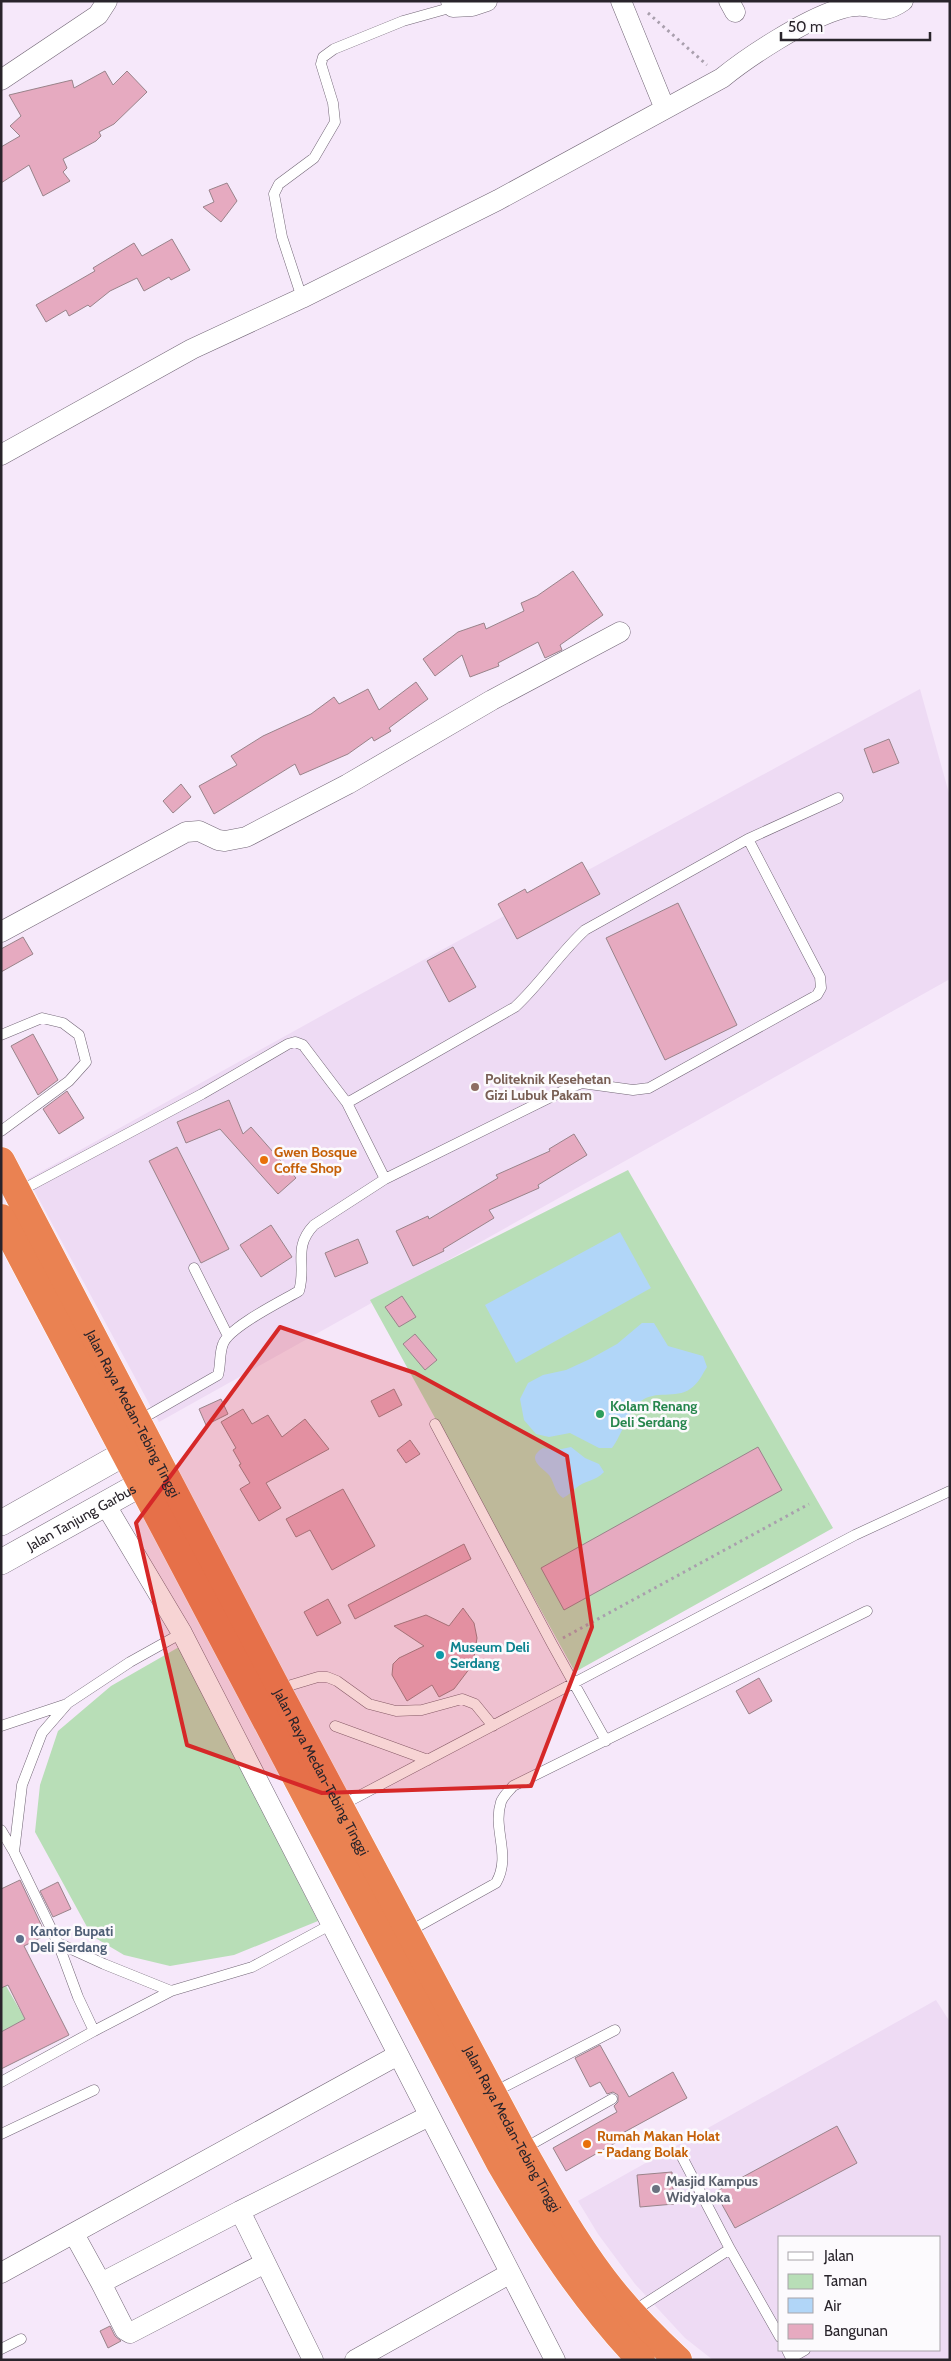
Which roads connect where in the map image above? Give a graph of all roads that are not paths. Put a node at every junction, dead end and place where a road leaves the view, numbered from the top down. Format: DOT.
graph roads {
  1 [pos="107,1"];
  2 [pos="487,1"];
  3 [pos="621,1"];
  4 [pos="903,1"];
  5 [pos="452,4"];
  6 [pos="1,80"];
  7 [pos="665,109"];
  8 [pos="302,298"];
  9 [pos="1,455"];
  10 [pos="620,632"];
  11 [pos="838,798"];
  12 [pos="748,839"];
  13 [pos="1,932"];
  14 [pos="1,1035"];
  15 [pos="347,1103"];
  16 [pos="1,1131"];
  17 [pos="1,1162"];
  18 [pos="386,1179"];
  19 [pos="17,1192"];
  20 [pos="1,1218"];
  21 [pos="194,1268"];
  22 [pos="228,1336"];
  23 [pos="436,1424"];
  24 [pos="136,1439"];
  25 [pos="152,1478"];
  26 [pos="950,1491"];
  27 [pos="105,1504"];
  28 [pos="1,1523"];
  29 [pos="1,1562"];
  30 [pos="867,1611"];
  31 [pos="182,1633"];
  32 [pos="573,1683"];
  33 [pos="277,1690"];
  34 [pos="68,1703"];
  35 [pos="1,1726"];
  36 [pos="335,1726"];
  37 [pos="493,1726"];
  38 [pos="606,1741"];
  39 [pos="428,1760"];
  40 [pos="339,1807"];
  41 [pos="1,1830"];
  42 [pos="14,1852"];
  43 [pos="330,1925"];
  44 [pos="406,1933"];
  45 [pos="58,1943"];
  46 [pos="171,1991"];
  47 [pos="615,2030"];
  48 [pos="94,2031"];
  49 [pos="398,2055"];
  50 [pos="1,2082"];
  51 [pos="94,2090"];
  52 [pos="491,2094"];
  53 [pos="612,2099"];
  54 [pos="430,2116"];
  55 [pos="1,2134"];
  56 [pos="522,2149"];
  57 [pos="681,2155"];
  58 [pos="240,2211"];
  59 [pos="74,2234"];
  60 [pos="730,2249"];
  61 [pos="265,2263"];
  62 [pos="1,2274"];
  63 [pos="509,2274"];
  64 [pos="101,2283"];
  65 [pos="631,2313"];
  66 [pos="778,2333"];
  67 [pos="21,2338"];
  68 [pos="1,2349"];
  69 [pos="803,2351"];
  70 [pos="788,2356"];
  71 [pos="547,2357"];
  72 [pos="313,2360"];
  73 [pos="355,2360"];
  74 [pos="641,2360"];
  75 [pos="678,2360"];
  1 -- 6 [label="street"];
  2 -- 5 [label="street"];
  3 -- 7 [label="street"];
  4 -- 7 [label="street"];
  5 -- 8 [label="lane"];
  7 -- 8 [label="street"];
  8 -- 9 [label="street"];
  10 -- 13 [label="street"];
  11 -- 12 [label="lane"];
  12 -- 15 [label="lane"];
  12 -- 18 [label="lane"];
  14 -- 16 [label="lane"];
  15 -- 18 [label="lane"];
  15 -- 19 [label="lane"];
  17 -- 19 [label="highway, Jalan Raya Medan-Tebing Tinggi"];
  18 -- 22 [label="lane"];
  19 -- 24 [label="highway, Jalan Raya Medan-Tebing Tinggi"];
  20 -- 24 [label="highway, Jalan Raya Medan-Tebing Tinggi"];
  21 -- 22 [label="lane"];
  22 -- 24 [label="lane"];
  23 -- 32 [label="lane"];
  24 -- 25 [label="highway, Jalan Raya Medan-Tebing Tinggi"];
  24 -- 28 [label="street"];
  25 -- 27 [label="street, Jalan Tanjung Garbus"];
  25 -- 33 [label="highway, Jalan Raya Medan-Tebing Tinggi"];
  25 -- 74 [label="highway, Jalan Raya Medan-Tebing Tinggi"];
  26 -- 32 [label="lane"];
  27 -- 29 [label="street, Jalan Tanjung Garbus"];
  27 -- 31 [label="street"];
  30 -- 38 [label="lane"];
  31 -- 34 [label="lane"];
  31 -- 43 [label="street"];
  32 -- 37 [label="lane"];
  32 -- 38 [label="lane"];
  33 -- 37 [label="lane"];
  33 -- 40 [label="highway, Jalan Raya Medan-Tebing Tinggi"];
  34 -- 35 [label="lane"];
  34 -- 42 [label="lane"];
  36 -- 39 [label="lane"];
  37 -- 39 [label="lane"];
  38 -- 44 [label="lane"];
  39 -- 40 [label="lane"];
  40 -- 44 [label="highway, Jalan Raya Medan-Tebing Tinggi"];
  41 -- 42 [label="lane"];
  42 -- 45 [label="lane"];
  43 -- 46 [label="lane"];
  43 -- 49 [label="street"];
  44 -- 52 [label="highway, Jalan Raya Medan-Tebing Tinggi"];
  45 -- 46 [label="lane"];
  45 -- 48 [label="lane"];
  46 -- 48 [label="lane"];
  47 -- 52 [label="lane"];
  48 -- 50 [label="lane"];
  49 -- 54 [label="street"];
  49 -- 59 [label="street"];
  51 -- 55 [label="lane"];
  52 -- 56 [label="highway, Jalan Raya Medan-Tebing Tinggi"];
  53 -- 56 [label="lane"];
  54 -- 58 [label="street"];
  54 -- 63 [label="street"];
  56 -- 65 [label="highway, Jalan Raya Medan-Tebing Tinggi"];
  57 -- 60 [label="lane"];
  58 -- 61 [label="street"];
  58 -- 64 [label="street"];
  59 -- 62 [label="street"];
  59 -- 64 [label="street"];
  60 -- 65 [label="lane"];
  60 -- 66 [label="lane"];
  61 -- 64 [label="street"];
  61 -- 72 [label="street"];
  63 -- 71 [label="street"];
  63 -- 73 [label="street"];
  65 -- 75 [label="highway, Jalan Raya Medan-Tebing Tinggi"];
  67 -- 68 [label="lane"];
  69 -- 70 [label="lane"];
}
